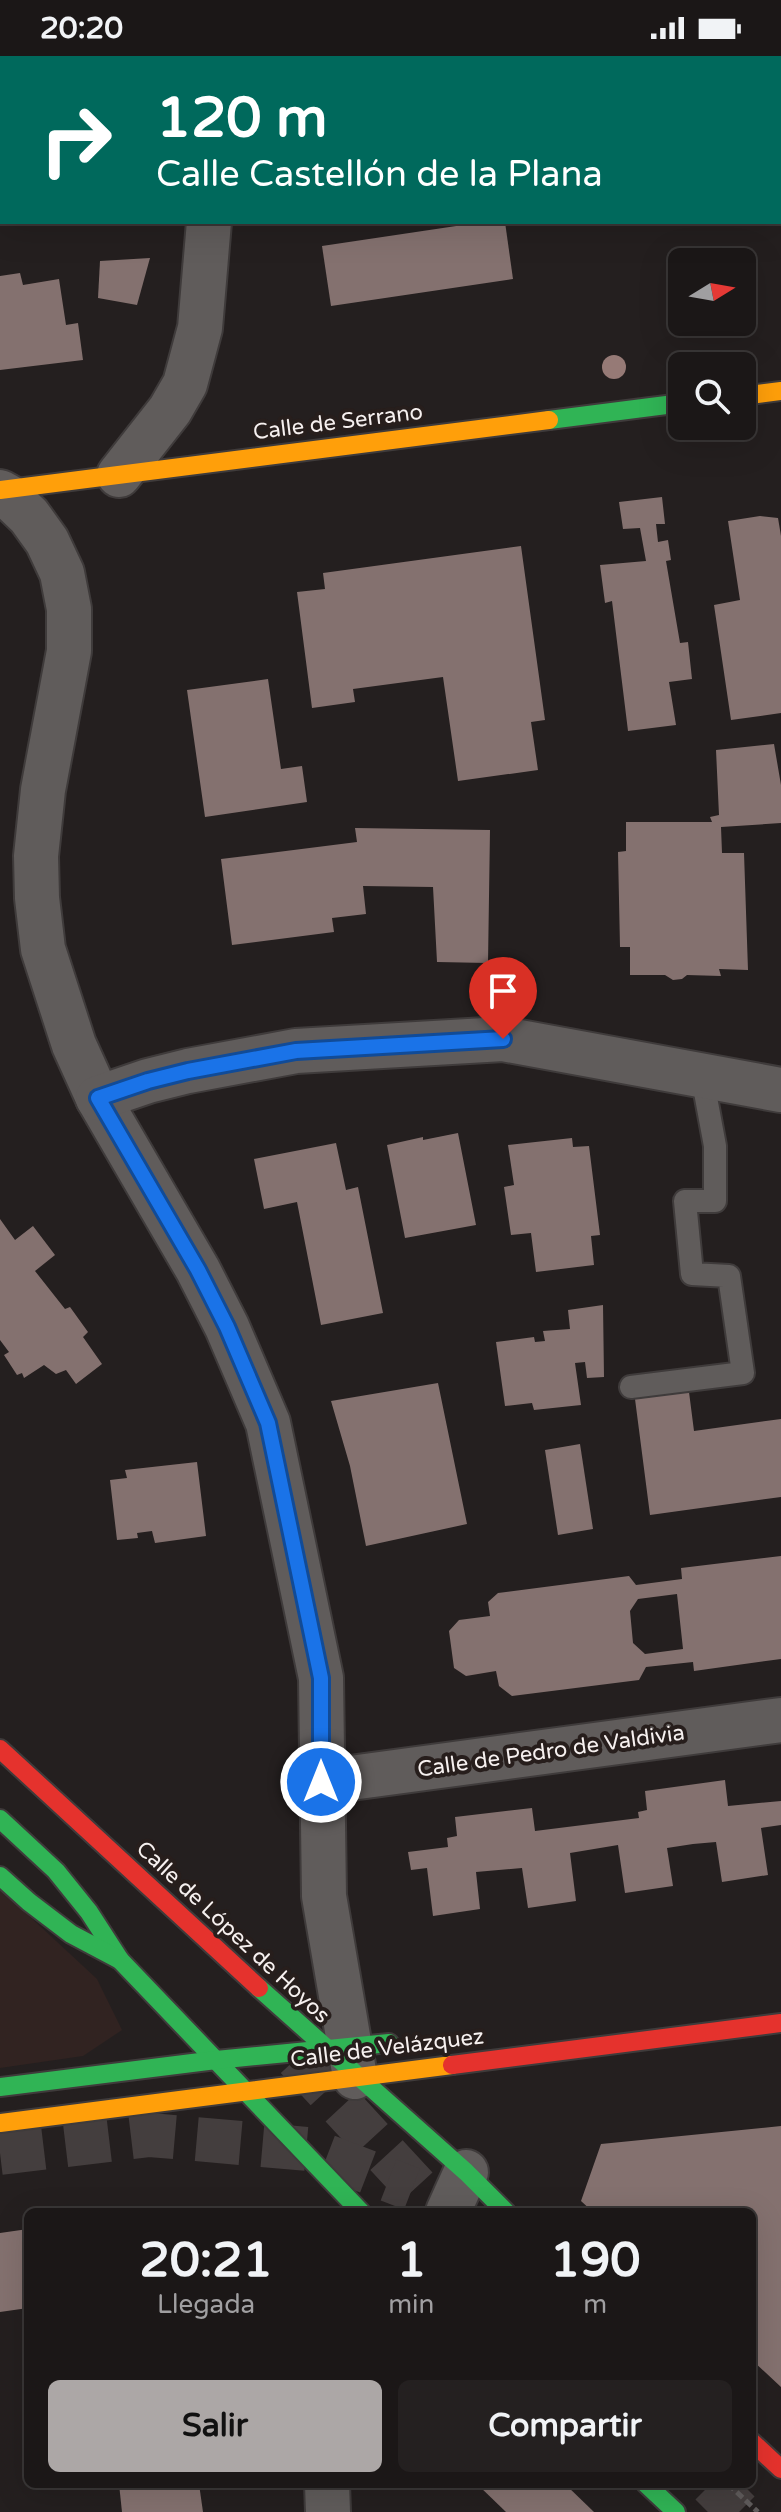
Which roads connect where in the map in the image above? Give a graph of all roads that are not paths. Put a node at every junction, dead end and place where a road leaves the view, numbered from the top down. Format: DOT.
graph roads {
  1 [pos="209,224"];
  2 [pos="781,391"];
  3 [pos="756,394"];
  4 [pos="668,405"];
  5 [pos="119,475"];
  6 [pos="0,491"];
  7 [pos="702,1076"];
  8 [pos="781,1090"];
  9 [pos="98,1098"];
  10 [pos="631,1387"];
  11 [pos="781,1720"];
  12 [pos="0,1749"];
  13 [pos="321,1782"];
  14 [pos="0,1819"];
  15 [pos="0,1876"];
  16 [pos="120,1960"];
  17 [pos="781,2023"];
  18 [pos="412,2040"];
  19 [pos="343,2058"];
  20 [pos="216,2060"];
  21 [pos="0,2087"];
  22 [pos="245,2091"];
  23 [pos="0,2123"];
  24 [pos="466,2172"];
  25 [pos="357,2208"];
  26 [pos="450,2208"];
  27 [pos="502,2208"];
  28 [pos="756,2446"];
  29 [pos="781,2469"];
  30 [pos="327,2488"];
  31 [pos="650,2488"];
  32 [pos="328,2512"];
  33 [pos="676,2512"];
  1 -- 5 [label="street"];
  2 -- 3 [label="main road"];
  4 -- 5 [label="main road, Calle de Serrano"];
  5 -- 6 [label="main road, Calle de Serrano"];
  6 -- 9 [label="street"];
  7 -- 8 [label="street"];
  7 -- 9 [label="street"];
  7 -- 10 [label="lane"];
  9 -- 13 [label="street"];
  11 -- 13 [label="street, Calle de Pedro de Valdivia"];
  12 -- 19 [label="main road, Calle de López de Hoyos"];
  13 -- 19 [label="street"];
  14 -- 16 [label="main road"];
  15 -- 16 [label="main road"];
  16 -- 20 [label="main road"];
  17 -- 19 [label="main road, Calle de Velázquez"];
  18 -- 19 [label="main road, Calle de Velázquez"];
  19 -- 20 [label="main road, Calle de Velázquez"];
  19 -- 22 [label="main road, Calle de Velázquez"];
  19 -- 24 [label="main road, Calle de López de Hoyos"];
  20 -- 21 [label="main road, Calle de Velázquez"];
  20 -- 22 [label="main road"];
  22 -- 23 [label="main road, Calle de Velázquez"];
  22 -- 25 [label="main road"];
  24 -- 26 [label="street"];
  24 -- 27 [label="main road, Calle de López de Hoyos"];
  28 -- 29 [label="main road"];
  30 -- 32 [label="street"];
  31 -- 33 [label="main road"];
}
